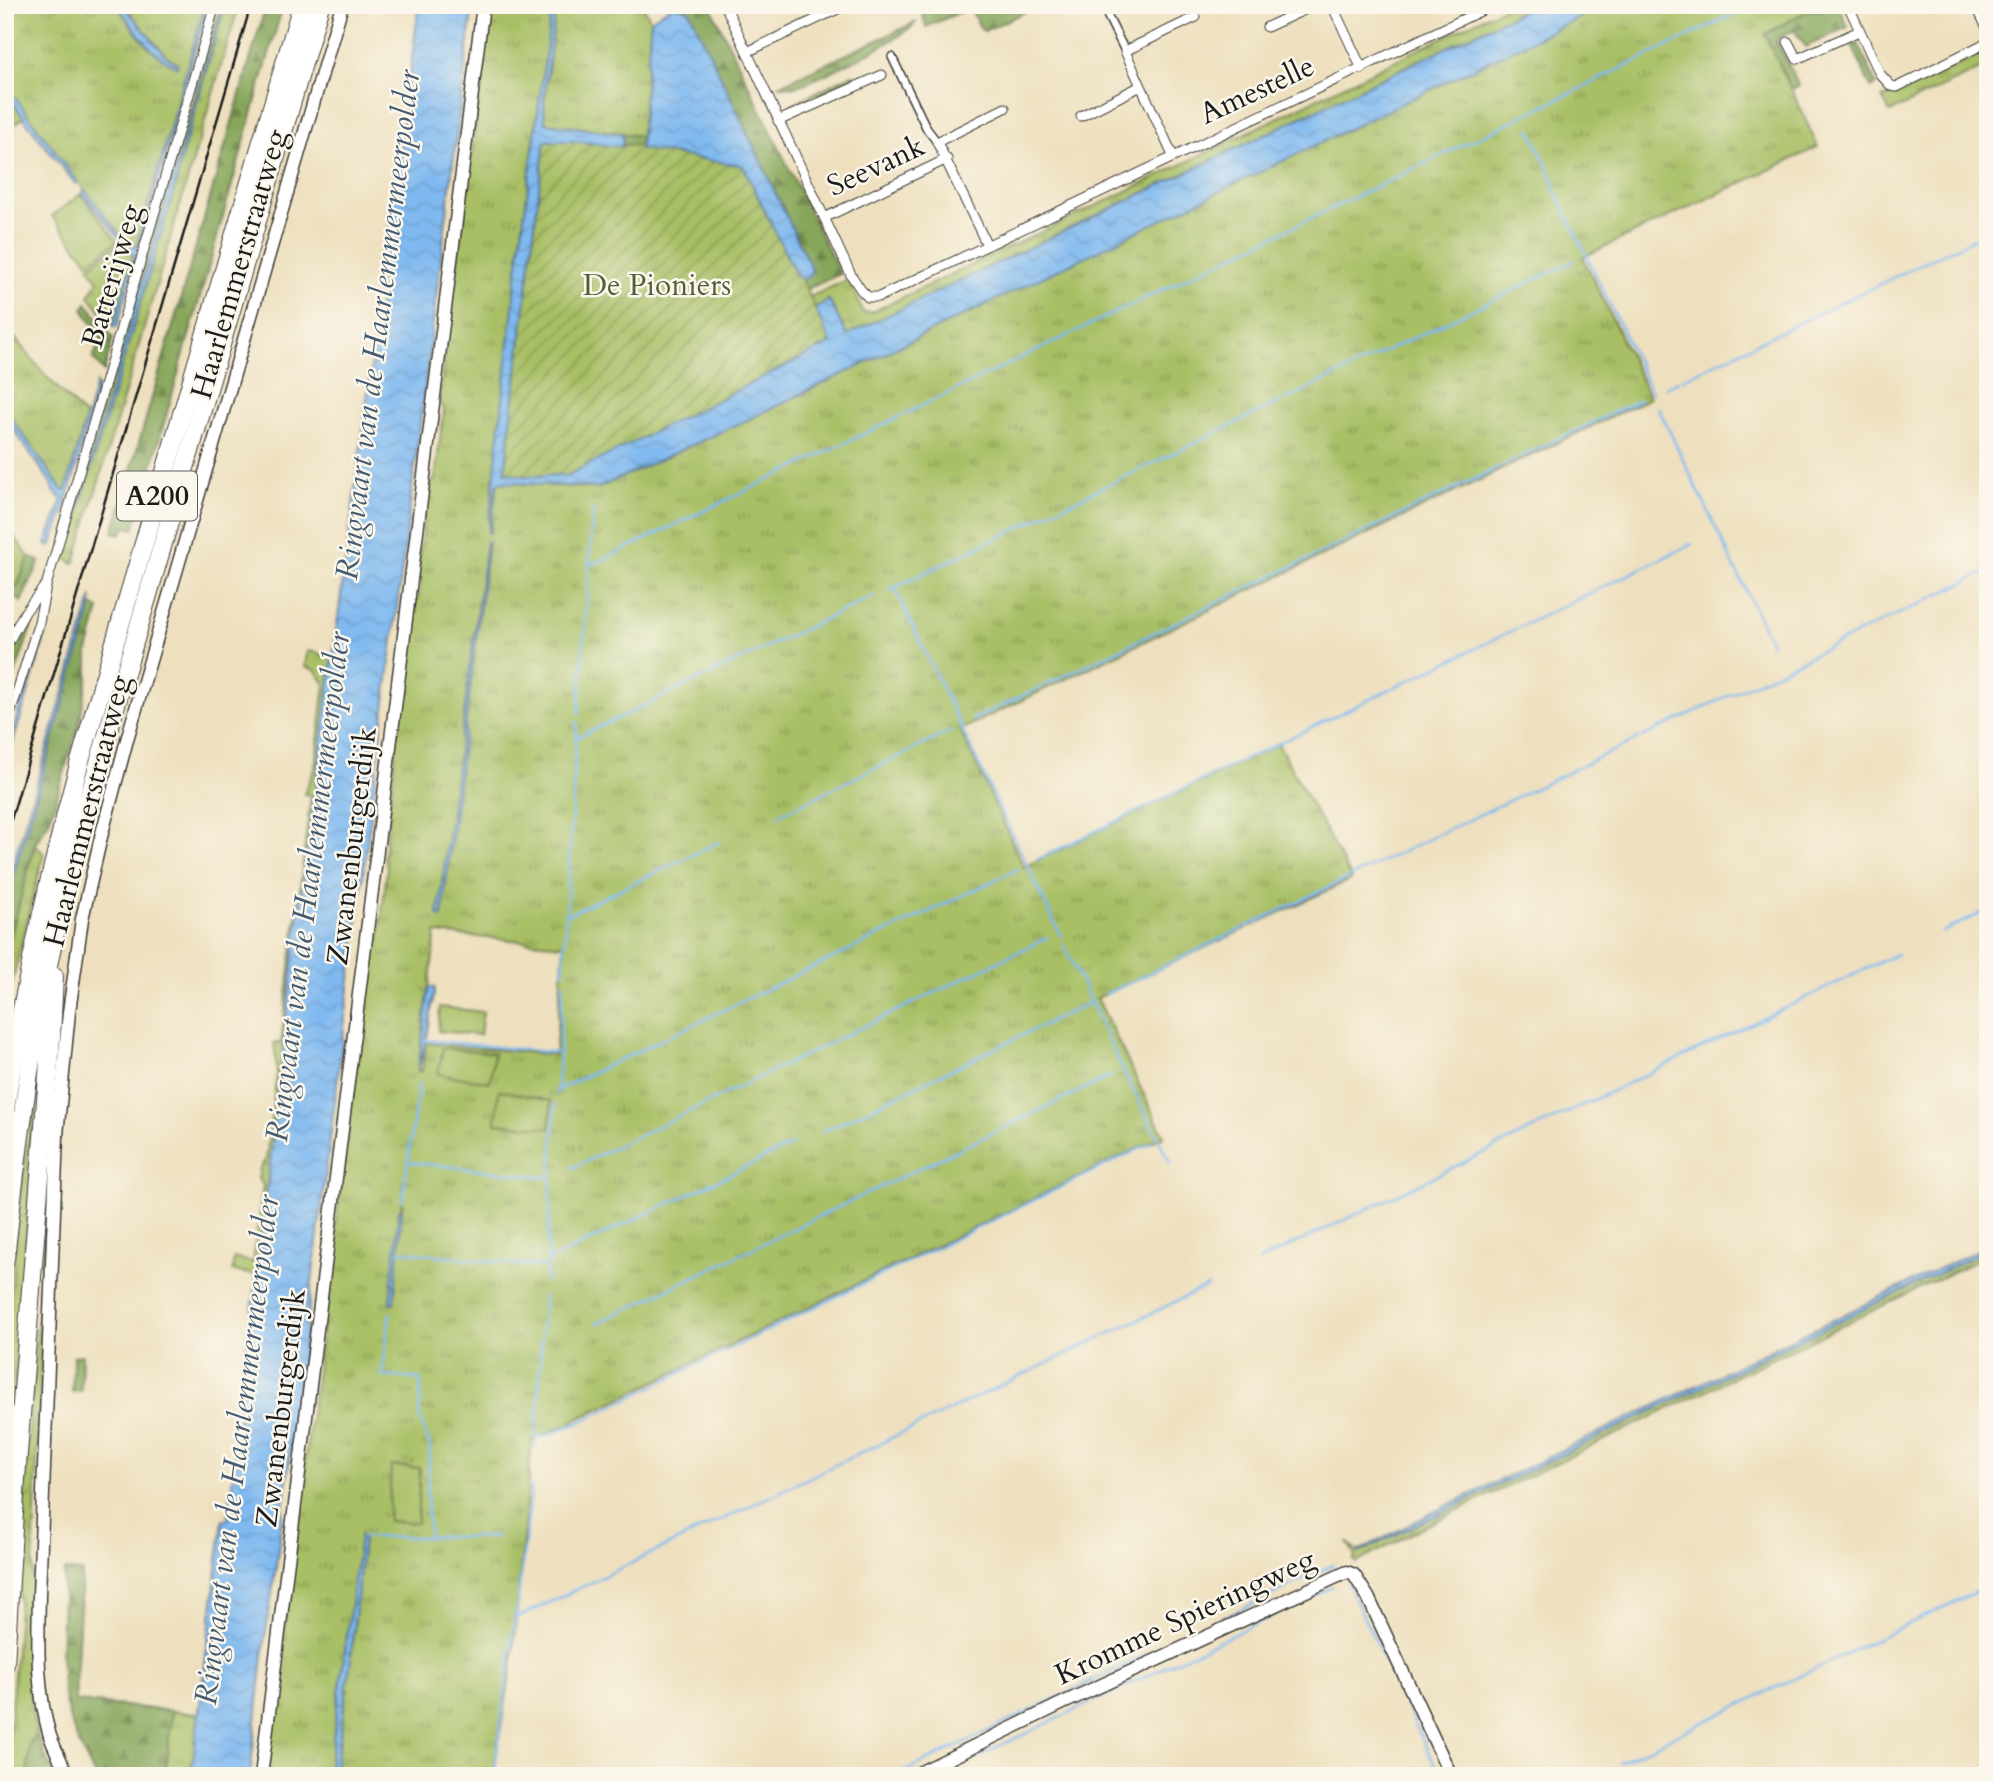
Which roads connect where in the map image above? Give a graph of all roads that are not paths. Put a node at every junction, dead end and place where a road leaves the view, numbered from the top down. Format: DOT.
graph roads {
  1 [pos="215,5"];
  2 [pos="302,5"];
  3 [pos="320,5"];
  4 [pos="342,5"];
  5 [pos="483,5"];
  6 [pos="725,5"];
  7 [pos="846,5"];
  8 [pos="1102,5"];
  9 [pos="1315,5"];
  10 [pos="1332,5"];
  11 [pos="1493,5"];
  12 [pos="1848,5"];
  13 [pos="1976,5"];
  14 [pos="1196,17"];
  15 [pos="1267,27"];
  16 [pos="1988,30"];
  17 [pos="1859,31"];
  18 [pos="1788,42"];
  19 [pos="1988,42"];
  20 [pos="1125,51"];
  21 [pos="747,52"];
  22 [pos="892,57"];
  23 [pos="1362,69"];
  24 [pos="882,75"];
  25 [pos="1141,86"];
  26 [pos="1005,108"];
  27 [pos="1081,116"];
  28 [pos="778,121"];
  29 [pos="937,142"];
  30 [pos="1173,156"];
  31 [pos="947,159"];
  32 [pos="826,217"];
  33 [pos="987,245"];
  34 [pos="868,296"];
  35 [pos="46,586"];
  36 [pos="5,648"];
  37 [pos="5,730"];
  38 [pos="54,937"];
  39 [pos="5,1109"];
  40 [pos="5,1259"];
  41 [pos="5,1664"];
  42 [pos="68,1776"];
  43 [pos="261,1776"];
  44 [pos="913,1776"];
  45 [pos="1451,1776"];
  1 -- 35 [label="street, Batterijweg"];
  2 -- 39 [label="highway, A200"];
  3 -- 38 [label="highway, A200"];
  4 -- 42 [label="street, Haarlemmerstraatweg"];
  5 -- 43 [label="street, Zwanenburgerdijk"];
  6 -- 21 [label="street, Seevank"];
  7 -- 21 [label="street"];
  8 -- 20 [label="street, Amestelle"];
  9 -- 15 [label="street, Amestelle"];
  10 -- 23 [label="street, Amestelle"];
  11 -- 23 [label="street, Amestelle"];
  12 -- 17 [label="street"];
  13 -- 16 [label="street"];
  14 -- 20 [label="street"];
  17 -- 18 [label="street"];
  17 -- 19 [label="street"];
  20 -- 25 [label="street, Amestelle"];
  21 -- 28 [label="street, Seevank"];
  22 -- 29 [label="street"];
  23 -- 30 [label="street, Amestelle"];
  24 -- 28 [label="street"];
  25 -- 27 [label="street"];
  25 -- 30 [label="street, Amestelle"];
  26 -- 29 [label="street"];
  28 -- 32 [label="street, Seevank"];
  29 -- 31 [label="street"];
  30 -- 33 [label="street, Amestelle"];
  31 -- 32 [label="street, Seevank"];
  31 -- 33 [label="street"];
  32 -- 34 [label="street, Seevank"];
  33 -- 34 [label="street, Amestelle"];
  35 -- 36 [label="street"];
  35 -- 37 [label="street"];
  38 -- 40 [label="highway, A200"];
  38 -- 41 [label="highway, A200"];
  44 -- 45 [label="street, Kromme Spieringweg"];
}
